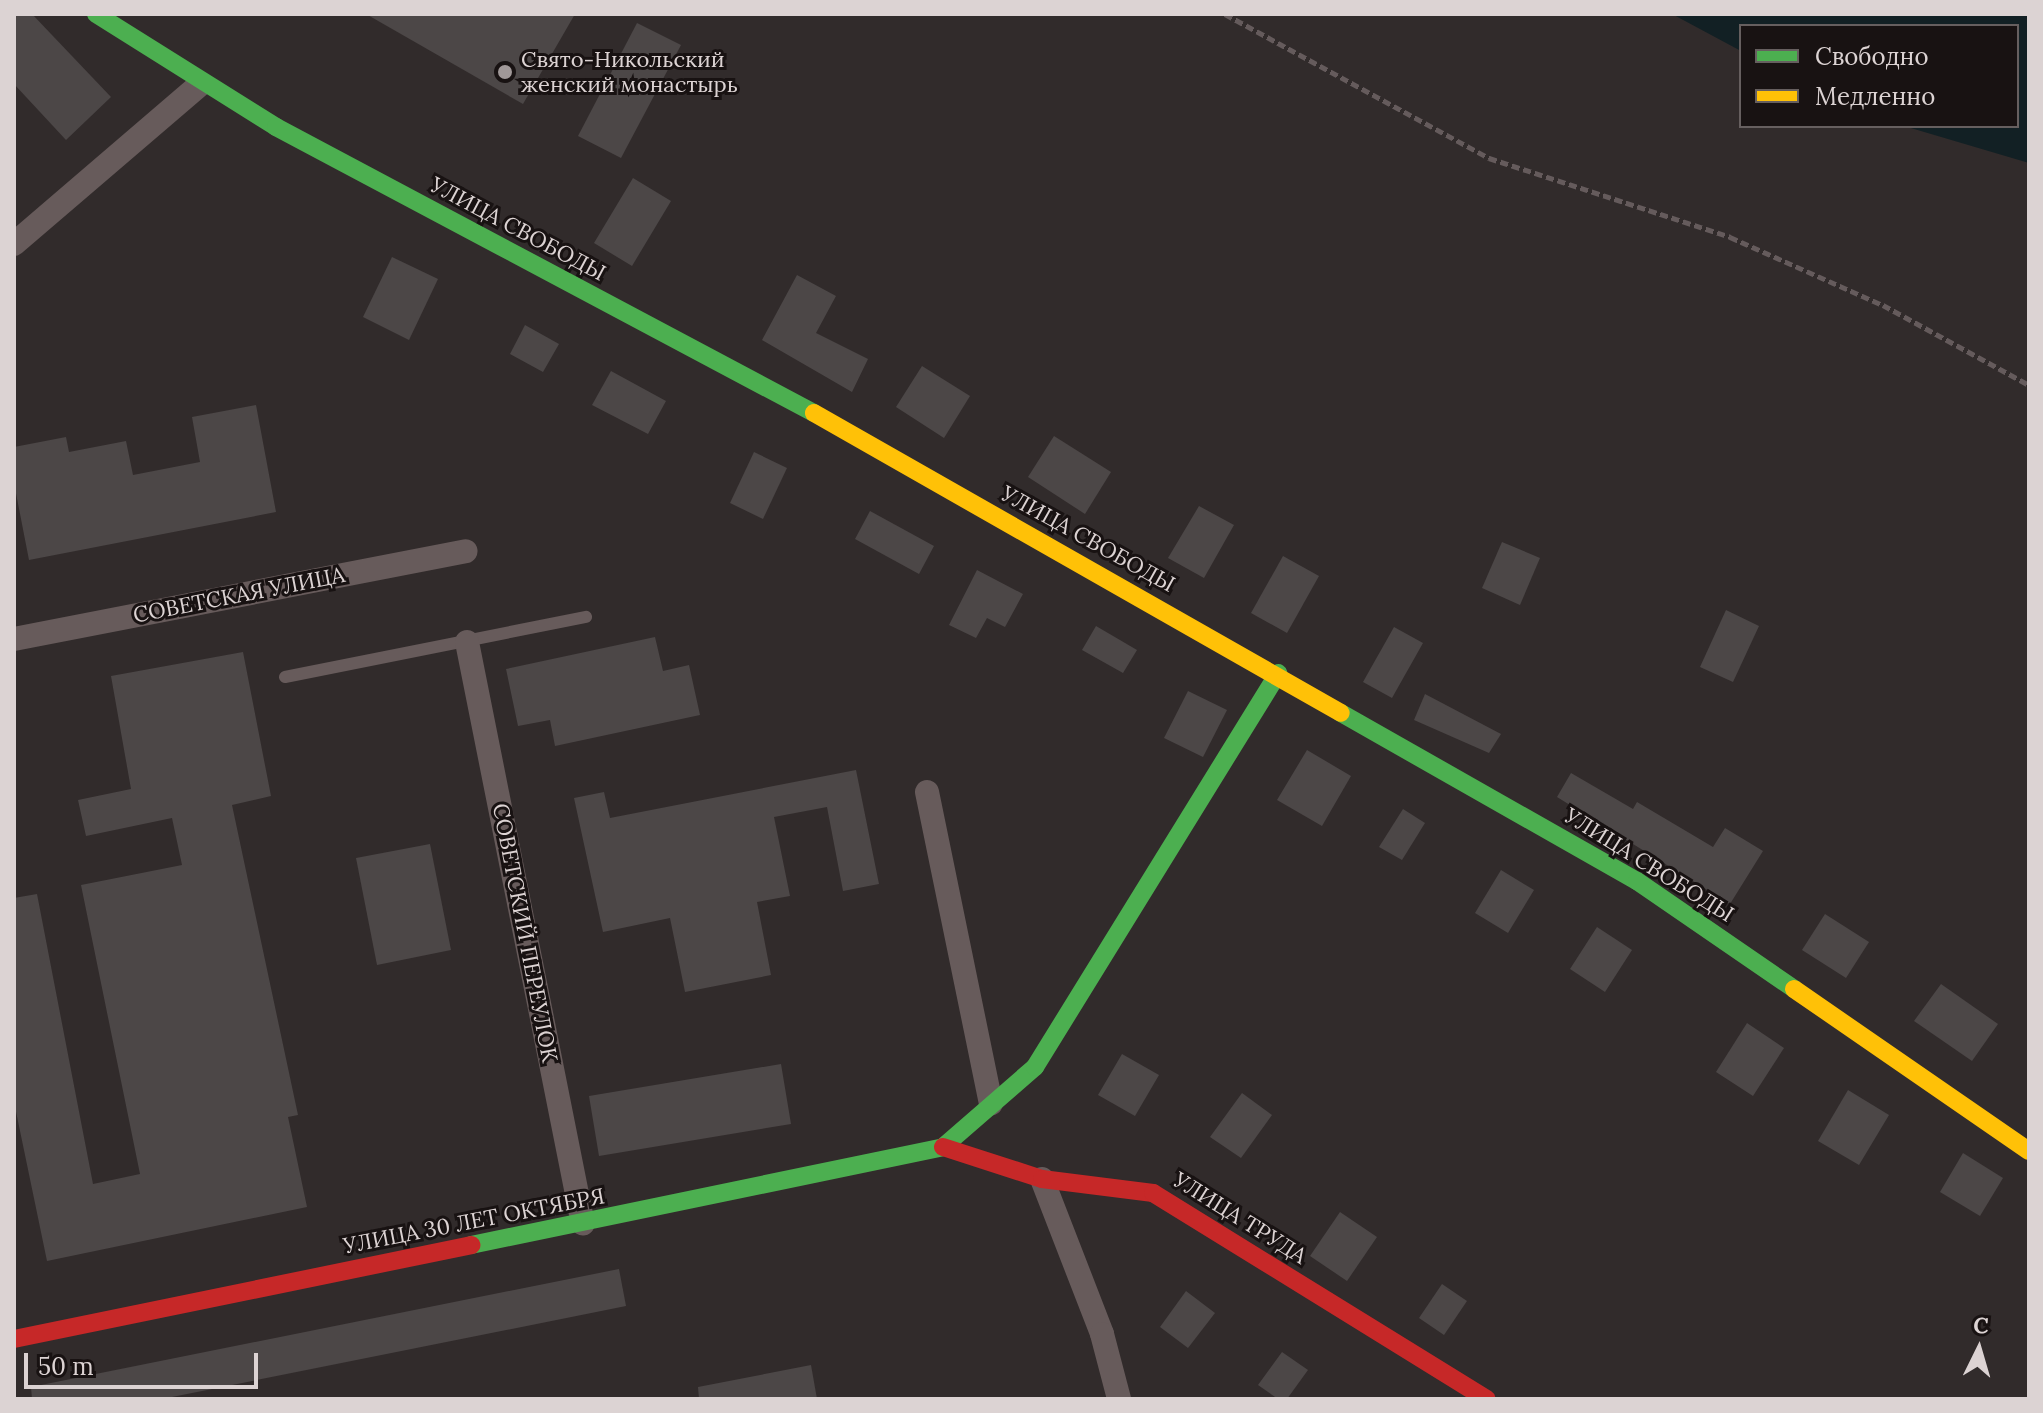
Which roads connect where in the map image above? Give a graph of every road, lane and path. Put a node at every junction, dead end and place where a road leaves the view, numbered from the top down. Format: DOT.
graph roads {
  1 [pos="96,14"];
  2 [pos="1225,14"];
  3 [pos="201,84"];
  4 [pos="14,244"];
  5 [pos="2029,385"];
  6 [pos="465,551"];
  7 [pos="586,617"];
  8 [pos="14,639"];
  9 [pos="467,642"];
  10 [pos="1278,673"];
  11 [pos="285,677"];
  12 [pos="927,792"];
  13 [pos="991,1103"];
  14 [pos="943,1147"];
  15 [pos="2029,1151"];
  16 [pos="1042,1179"];
  17 [pos="583,1224"];
  18 [pos="14,1339"];
  19 [pos="1119,1399"];
  20 [pos="1486,1399"];
  1 -- 3 [label="street, УЛИЦА СВОБОДЫ"];
  2 -- 5 [label="path"];
  3 -- 4 [label="street"];
  3 -- 10 [label="street, УЛИЦА СВОБОДЫ"];
  6 -- 8 [label="street, СОВЕТСКАЯ УЛИЦА"];
  7 -- 9 [label="lane"];
  9 -- 11 [label="lane"];
  9 -- 17 [label="street, СОВЕТСКИЙ ПЕРЕУЛОК"];
  10 -- 13 [label="street"];
  10 -- 15 [label="street, УЛИЦА СВОБОДЫ"];
  12 -- 13 [label="street"];
  13 -- 14 [label="street"];
  14 -- 16 [label="street, УЛИЦА ТРУДА"];
  14 -- 17 [label="street, УЛИЦА 30 ЛЕТ ОКТЯБРЯ"];
  16 -- 19 [label="street"];
  16 -- 20 [label="street, УЛИЦА ТРУДА"];
  17 -- 18 [label="street, УЛИЦА 30 ЛЕТ ОКТЯБРЯ"];
}
